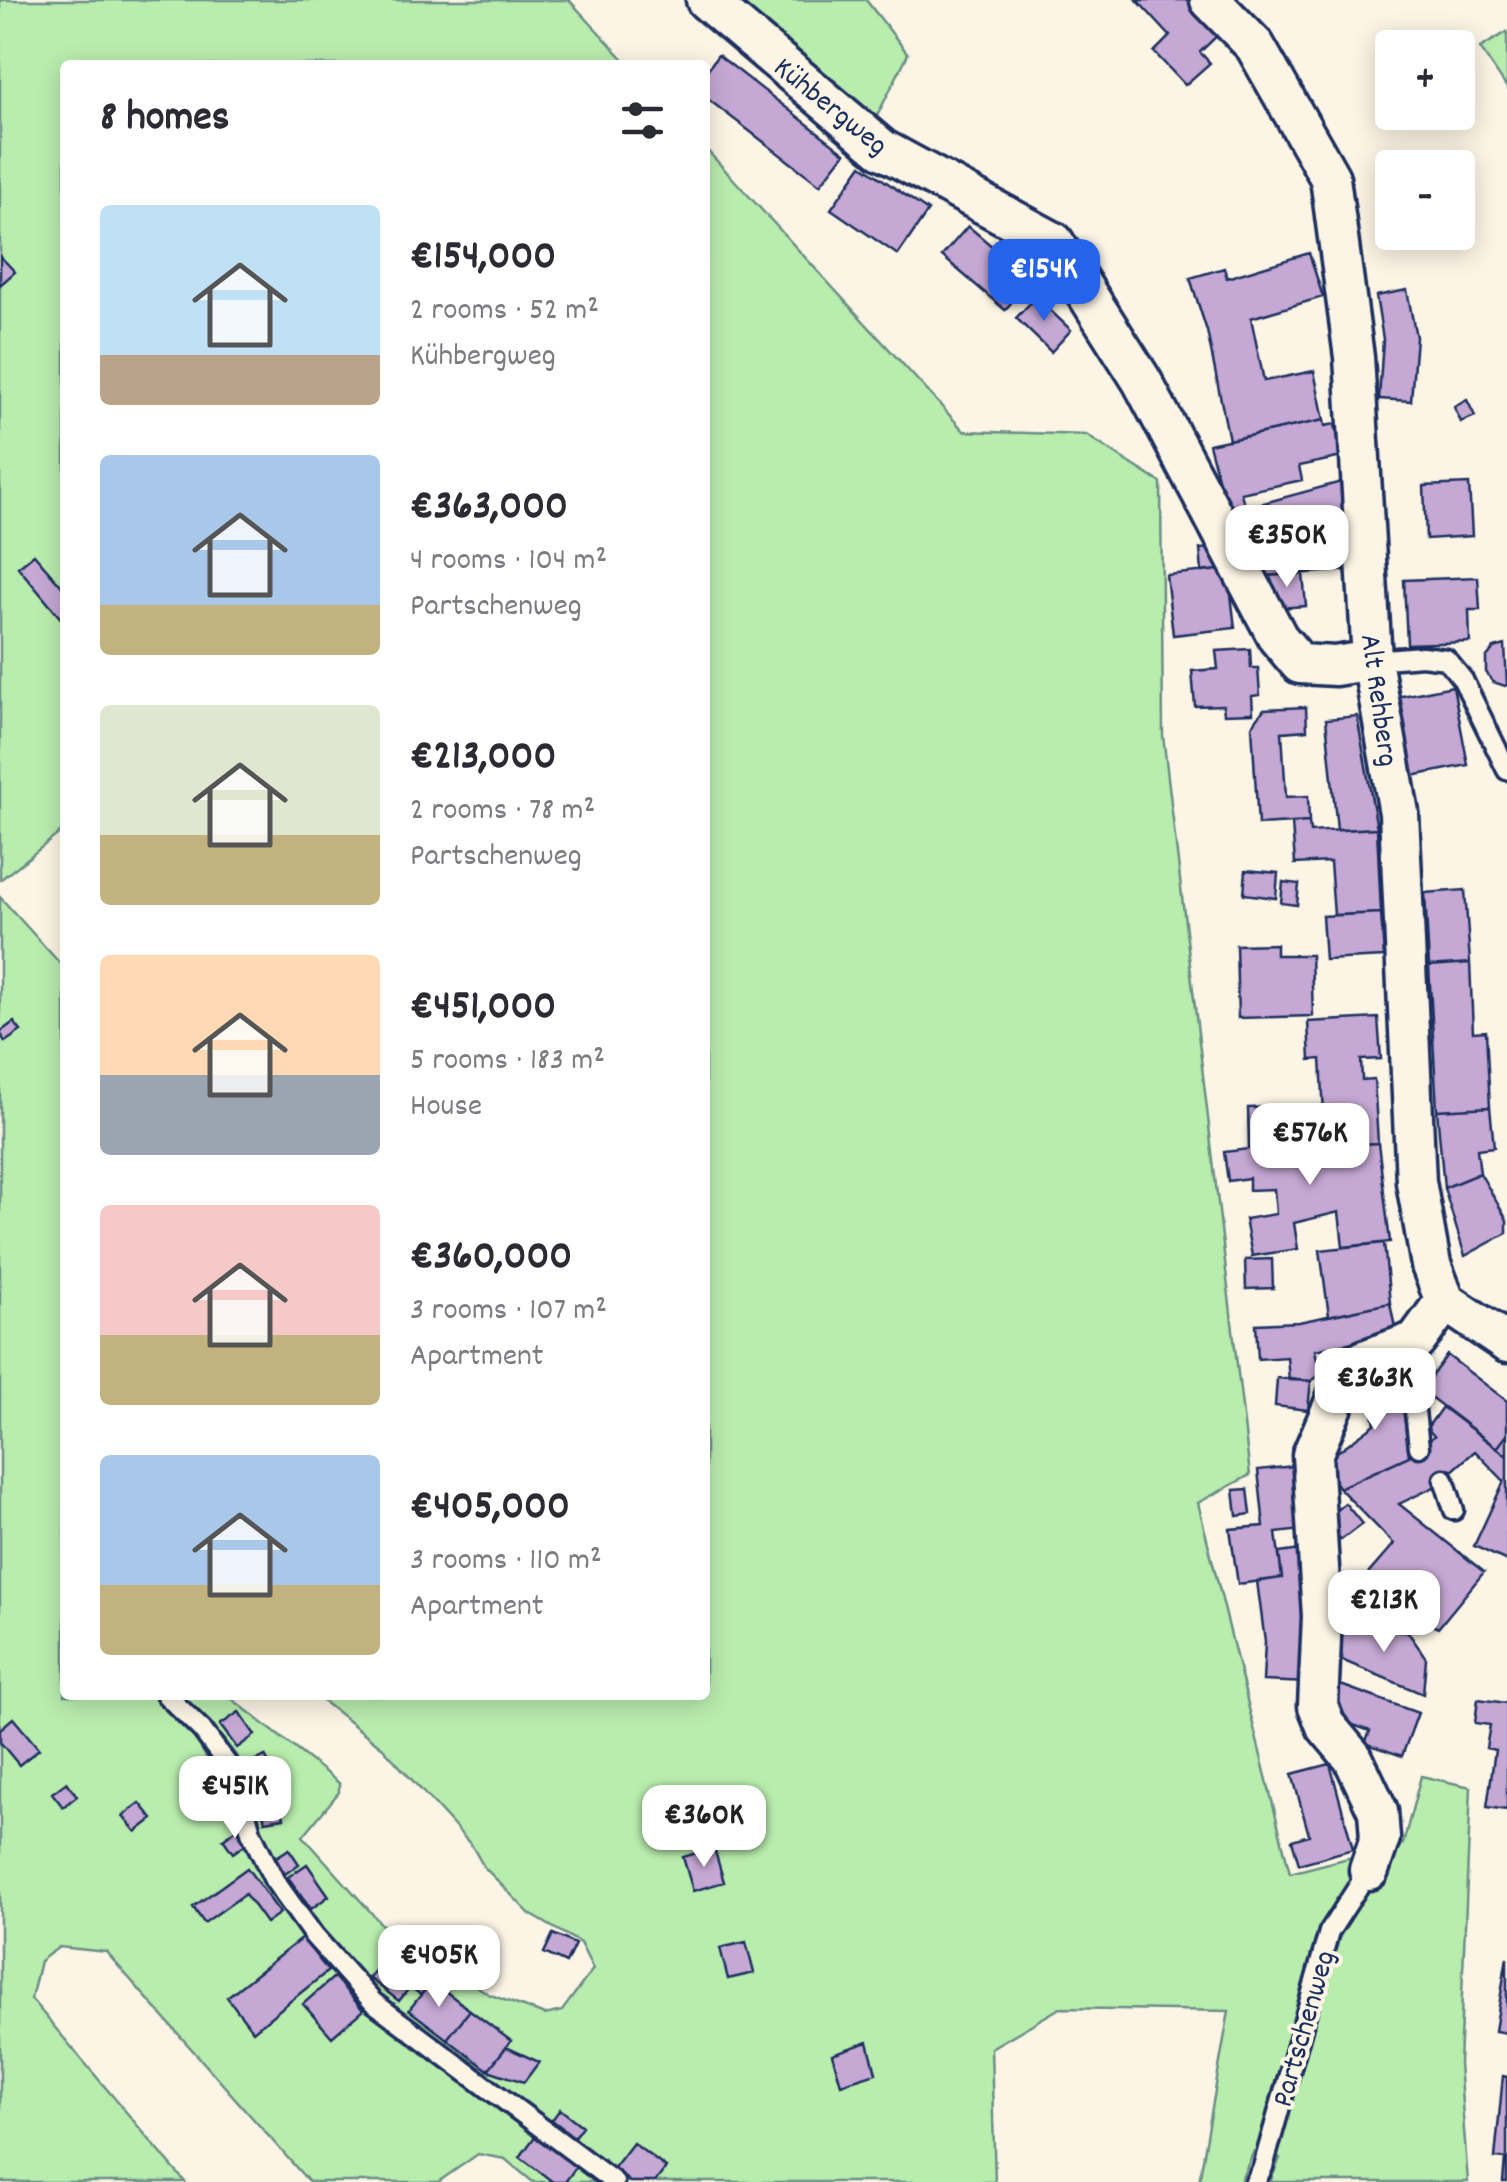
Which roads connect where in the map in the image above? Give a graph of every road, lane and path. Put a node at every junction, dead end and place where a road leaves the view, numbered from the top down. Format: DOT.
graph roads {
  1 [pos="706,0"];
  2 [pos="1210,0"];
  3 [pos="1372,660"];
  4 [pos="1507,770"];
  5 [pos="1444,1302"];
  6 [pos="1416,1341"];
  7 [pos="1507,1343"];
  8 [pos="1419,1447"];
  9 [pos="1444,1479"];
  10 [pos="1454,1510"];
  11 [pos="171,1700"];
  12 [pos="1370,1870"];
  13 [pos="614,2182"];
  14 [pos="1255,2182"];
  1 -- 3 [label="street, Kühbergweg"];
  2 -- 3 [label="street, Alt Rehberg"];
  3 -- 4 [label="lane"];
  3 -- 5 [label="street, Alt Rehberg"];
  5 -- 6 [label="street"];
  5 -- 7 [label="street"];
  6 -- 8 [label="lane"];
  6 -- 12 [label="street, Partschenweg"];
  9 -- 10 [label="lane"];
  11 -- 13 [label="lane"];
  12 -- 14 [label="lane, Partschenweg"];
}
